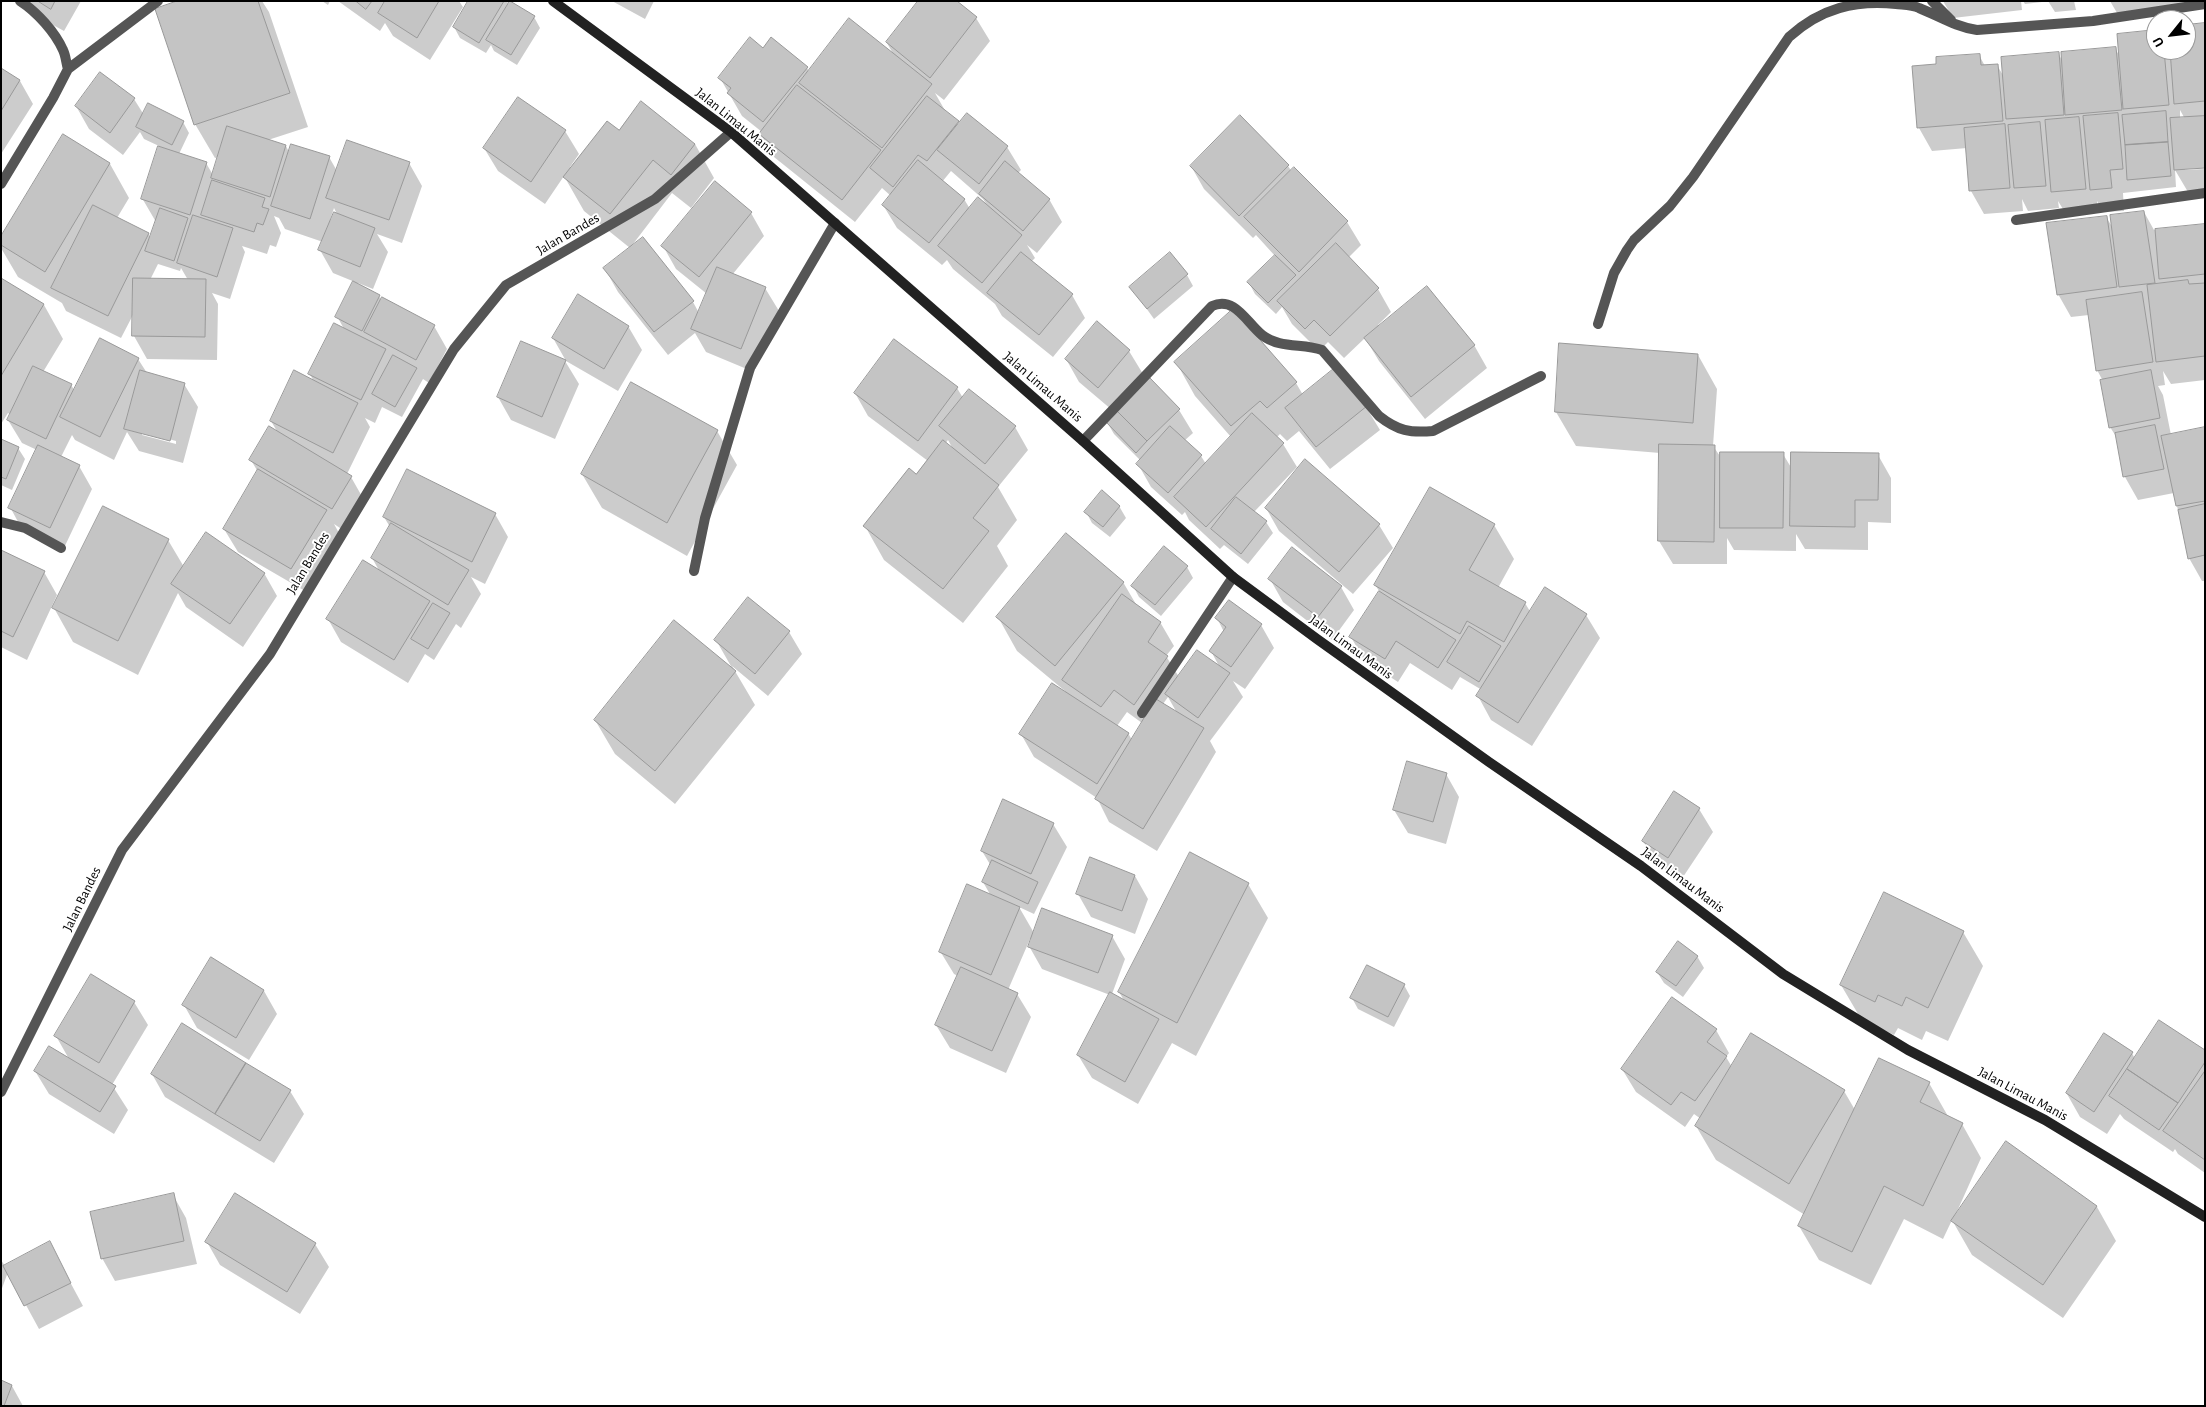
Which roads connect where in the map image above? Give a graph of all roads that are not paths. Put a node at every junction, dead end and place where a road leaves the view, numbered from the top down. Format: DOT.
graph roads {
  1 [pos="20,1"];
  2 [pos="158,1"];
  3 [pos="553,1"];
  4 [pos="1932,1"];
  5 [pos="2205,4"];
  6 [pos="1955,24"];
  7 [pos="68,69"];
  8 [pos="731,132"];
  9 [pos="1,184"];
  10 [pos="2205,193"];
  11 [pos="2016,220"];
  12 [pos="835,223"];
  13 [pos="1598,324"];
  14 [pos="1541,376"];
  15 [pos="1083,441"];
  16 [pos="1,522"];
  17 [pos="62,548"];
  18 [pos="694,571"];
  19 [pos="1234,577"];
  20 [pos="1142,713"];
  21 [pos="1,1092"];
  22 [pos="2205,1217"];
  1 -- 7 [label="street"];
  2 -- 7 [label="street"];
  3 -- 8 [label="street, Jalan Limau Manis"];
  4 -- 6 [label="street"];
  5 -- 6 [label="street"];
  6 -- 13 [label="street"];
  7 -- 9 [label="street"];
  8 -- 12 [label="street, Jalan Limau Manis"];
  8 -- 21 [label="street, Jalan Bandes"];
  10 -- 11 [label="street"];
  12 -- 15 [label="street, Jalan Limau Manis"];
  12 -- 18 [label="street"];
  14 -- 15 [label="street"];
  15 -- 19 [label="street, Jalan Limau Manis"];
  16 -- 17 [label="street"];
  19 -- 20 [label="street"];
  19 -- 22 [label="street, Jalan Limau Manis"];
}
